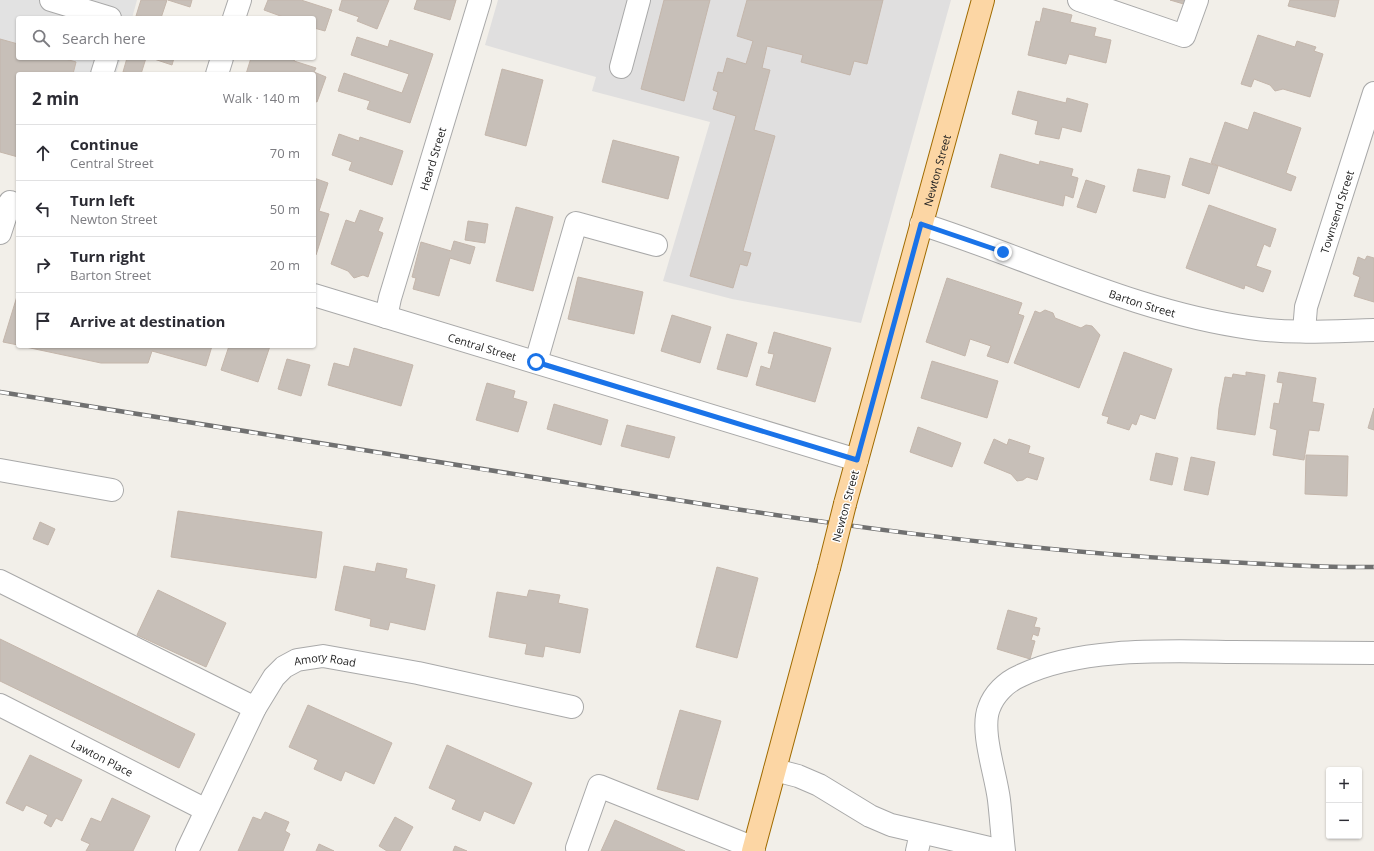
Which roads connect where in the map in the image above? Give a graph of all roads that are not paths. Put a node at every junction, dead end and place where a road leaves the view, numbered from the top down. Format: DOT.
graph roads {
  1 [pos="51,0"];
  2 [pos="240,0"];
  3 [pos="480,0"];
  4 [pos="639,0"];
  5 [pos="983,0"];
  6 [pos="1079,0"];
  7 [pos="1197,0"];
  8 [pos="103,16"];
  9 [pos="235,16"];
  10 [pos="106,60"];
  11 [pos="221,60"];
  12 [pos="621,67"];
  13 [pos="103,72"];
  14 [pos="218,72"];
  15 [pos="1374,93"];
  16 [pos="9,202"];
  17 [pos="921,224"];
  18 [pos="0,233"];
  19 [pos="656,245"];
  20 [pos="316,295"];
  21 [pos="386,317"];
  22 [pos="1374,330"];
  23 [pos="1304,331"];
  24 [pos="536,362"];
  25 [pos="857,460"];
  26 [pos="0,470"];
  27 [pos="112,490"];
  28 [pos="0,581"];
  29 [pos="1374,653"];
  30 [pos="0,705"];
  31 [pos="572,707"];
  32 [pos="255,708"];
  33 [pos="775,770"];
  34 [pos="206,810"];
  35 [pos="919,842"];
  36 [pos="577,848"];
  37 [pos="753,849"];
  38 [pos="187,851"];
  39 [pos="1003,851"];
  1 -- 8 [label="street"];
  2 -- 9 [label="street"];
  3 -- 21 [label="street, Heard Street"];
  4 -- 12 [label="street"];
  5 -- 17 [label="main road, Newton Street"];
  6 -- 7 [label="street"];
  10 -- 13 [label="street"];
  11 -- 14 [label="street"];
  15 -- 23 [label="street, Townsend Street"];
  16 -- 18 [label="street"];
  17 -- 23 [label="street, Barton Street"];
  17 -- 25 [label="main road, Newton Street"];
  19 -- 24 [label="street"];
  20 -- 21 [label="street, Central Street"];
  21 -- 24 [label="street, Central Street"];
  22 -- 23 [label="street, Barton Street"];
  24 -- 25 [label="street, Central Street"];
  25 -- 33 [label="main road, Newton Street, bridge"];
  26 -- 27 [label="street"];
  28 -- 32 [label="street"];
  29 -- 39 [label="street"];
  30 -- 34 [label="street, Lawton Place"];
  31 -- 32 [label="street, Amory Road"];
  32 -- 34 [label="street, Amory Road"];
  33 -- 35 [label="street"];
  33 -- 37 [label="main road, Newton Street"];
  34 -- 38 [label="street, Amory Road"];
  35 -- 39 [label="street"];
  36 -- 37 [label="street"];
}
